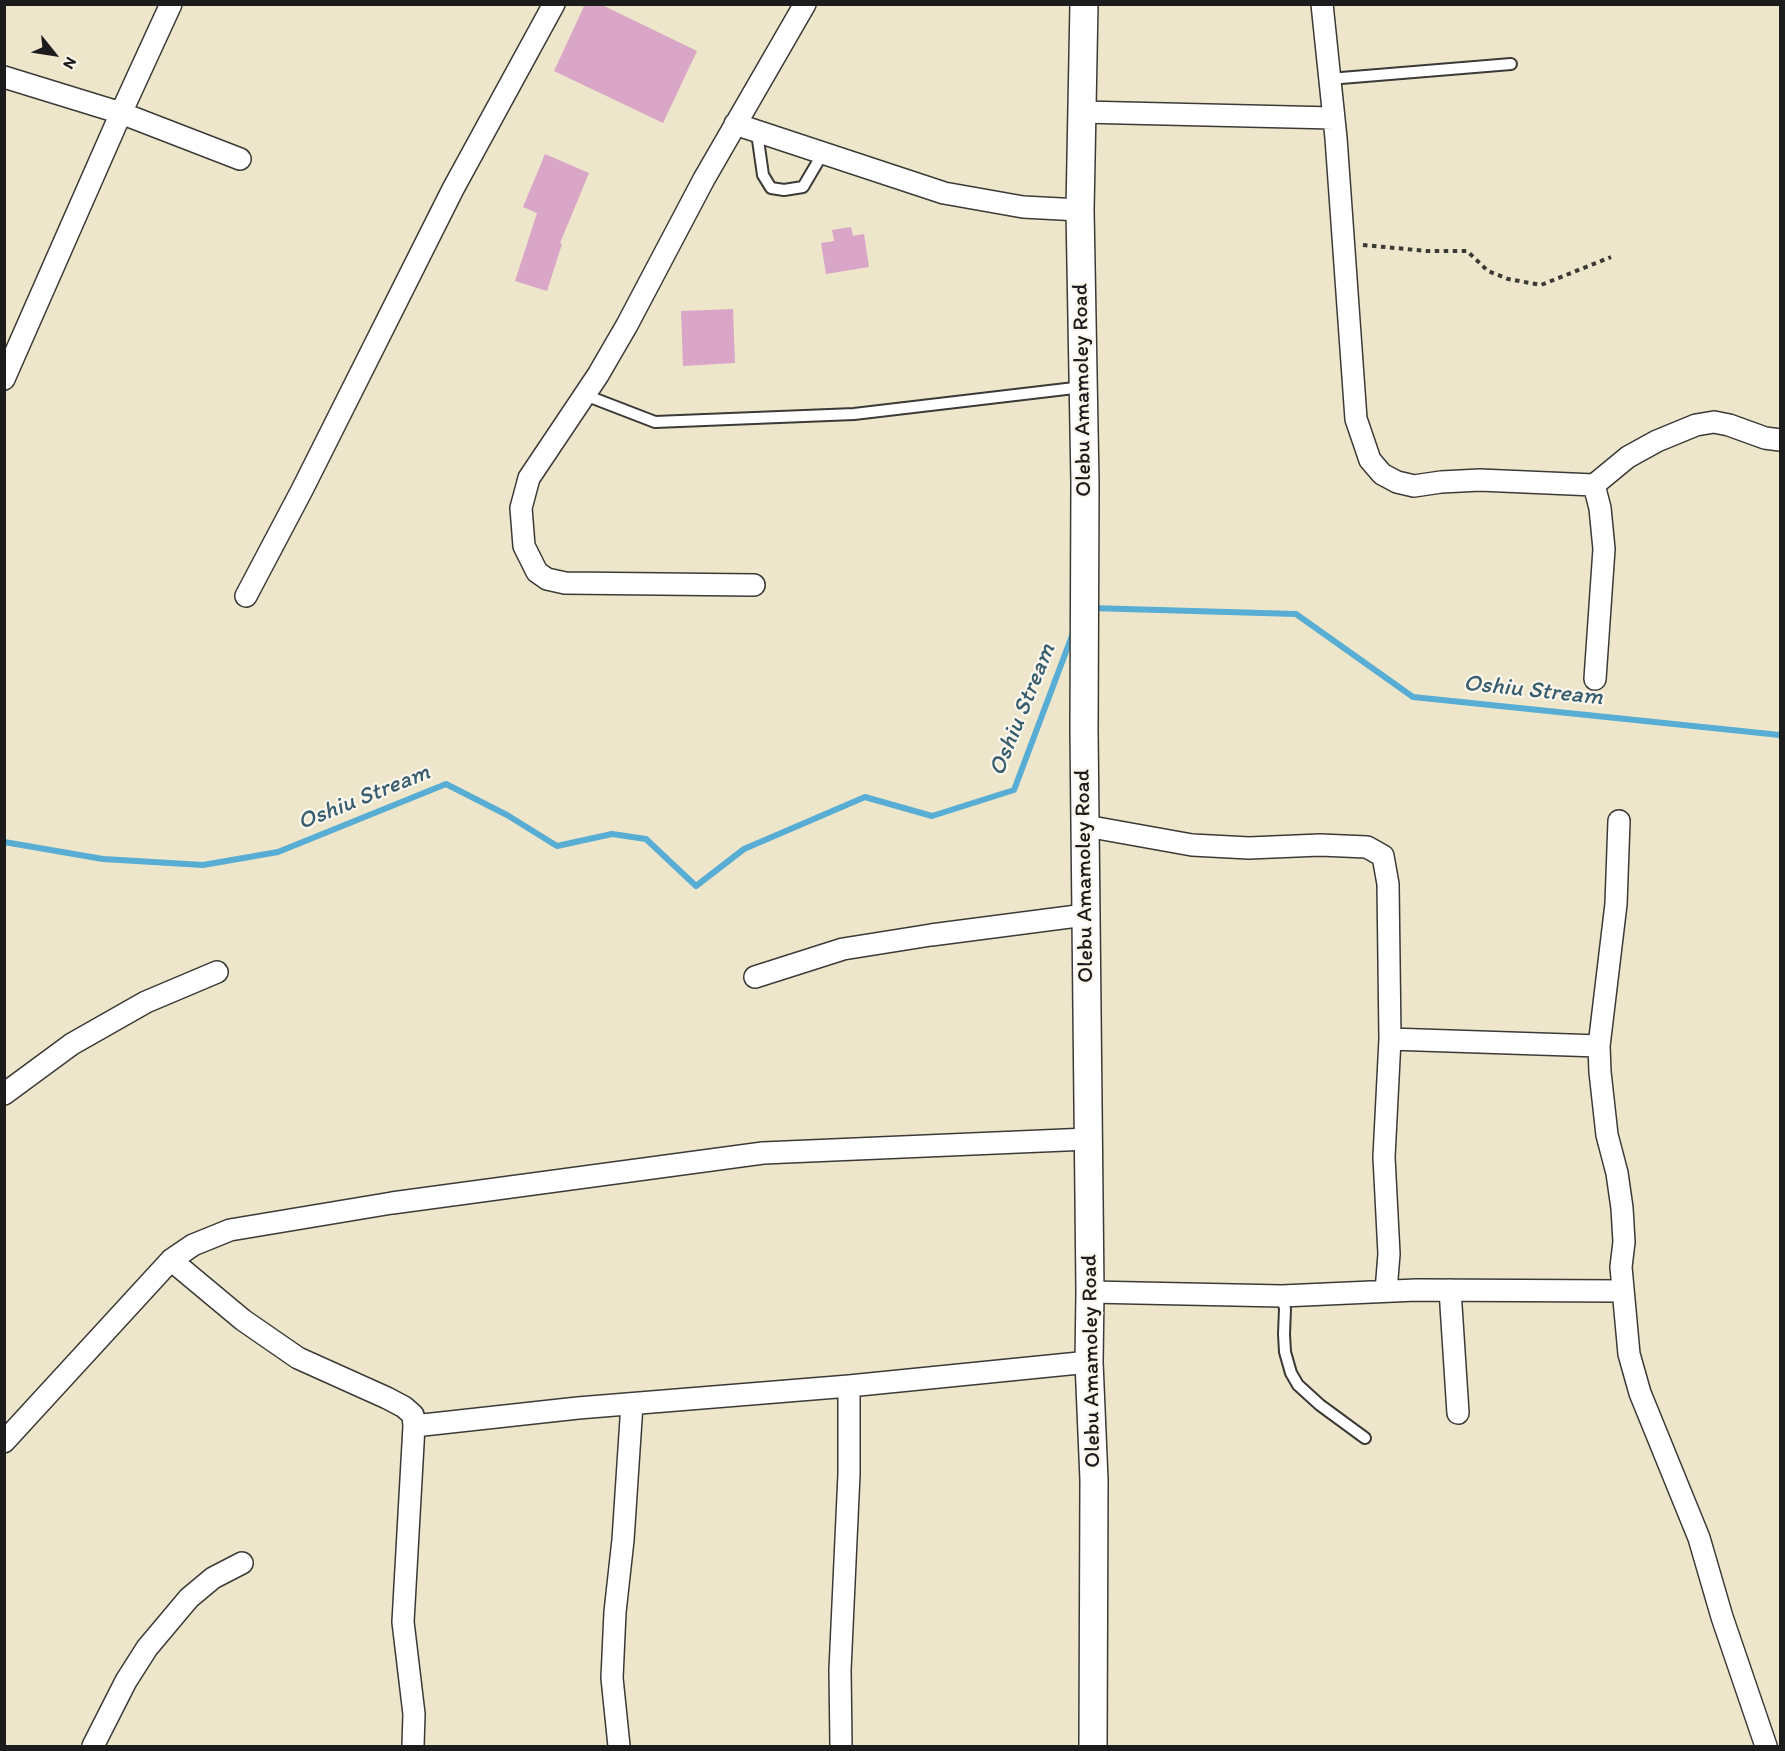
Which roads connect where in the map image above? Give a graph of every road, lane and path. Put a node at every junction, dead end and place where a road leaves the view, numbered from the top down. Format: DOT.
graph roads {
  1 [pos="171,4"];
  2 [pos="554,4"];
  3 [pos="805,4"];
  4 [pos="1084,4"];
  5 [pos="1322,4"];
  6 [pos="1511,64"];
  7 [pos="4,77"];
  8 [pos="1329,79"];
  9 [pos="1082,112"];
  10 [pos="121,113"];
  11 [pos="1334,118"];
  12 [pos="735,124"];
  13 [pos="757,133"];
  14 [pos="823,153"];
  15 [pos="240,159"];
  16 [pos="1080,210"];
  17 [pos="1343,242"];
  18 [pos="1611,257"];
  19 [pos="4,379"];
  20 [pos="1083,387"];
  21 [pos="585,396"];
  22 [pos="1780,440"];
  23 [pos="1594,485"];
  24 [pos="754,585"];
  25 [pos="246,596"];
  26 [pos="1595,679"];
  27 [pos="1618,821"];
  28 [pos="1086,826"];
  29 [pos="1085,915"];
  30 [pos="217,972"];
  31 [pos="755,977"];
  32 [pos="1390,1039"];
  33 [pos="1599,1046"];
  34 [pos="7,1087"];
  35 [pos="1088,1139"];
  36 [pos="171,1260"];
  37 [pos="1450,1290"];
  38 [pos="1622,1291"];
  39 [pos="1090,1292"];
  40 [pos="1386,1292"];
  41 [pos="1282,1296"];
  42 [pos="1089,1362"];
  43 [pos="849,1386"];
  44 [pos="632,1404"];
  45 [pos="1458,1413"];
  46 [pos="414,1426"];
  47 [pos="1365,1438"];
  48 [pos="4,1442"];
  49 [pos="242,1563"];
  50 [pos="93,1746"];
  51 [pos="413,1746"];
  52 [pos="619,1746"];
  53 [pos="841,1746"];
  54 [pos="1093,1746"];
  55 [pos="1766,1746"];
  1 -- 10 [label="street"];
  2 -- 25 [label="street"];
  3 -- 12 [label="street"];
  4 -- 9 [label="street, Olebu Amamoley Road"];
  5 -- 8 [label="street"];
  6 -- 8 [label="lane"];
  7 -- 10 [label="street"];
  8 -- 11 [label="street"];
  9 -- 11 [label="street"];
  9 -- 16 [label="street, Olebu Amamoley Road"];
  10 -- 15 [label="street"];
  10 -- 19 [label="street"];
  11 -- 17 [label="street"];
  12 -- 13 [label="street"];
  12 -- 21 [label="street"];
  13 -- 14 [label="street"];
  13 -- 14 [label="lane"];
  14 -- 16 [label="street"];
  16 -- 20 [label="street, Olebu Amamoley Road"];
  17 -- 18 [label="path"];
  17 -- 23 [label="street"];
  20 -- 21 [label="lane"];
  20 -- 28 [label="street, Olebu Amamoley Road"];
  21 -- 24 [label="street"];
  22 -- 23 [label="street"];
  23 -- 26 [label="street"];
  27 -- 33 [label="street"];
  28 -- 29 [label="street, Olebu Amamoley Road"];
  28 -- 32 [label="street"];
  29 -- 31 [label="street"];
  29 -- 35 [label="street, Olebu Amamoley Road"];
  30 -- 34 [label="street"];
  32 -- 33 [label="street"];
  32 -- 40 [label="street"];
  33 -- 38 [label="street"];
  35 -- 36 [label="street"];
  35 -- 39 [label="street, Olebu Amamoley Road"];
  36 -- 46 [label="street"];
  36 -- 48 [label="street"];
  37 -- 38 [label="street"];
  37 -- 40 [label="street"];
  37 -- 45 [label="street"];
  38 -- 55 [label="street"];
  39 -- 41 [label="street"];
  39 -- 42 [label="street, Olebu Amamoley Road"];
  40 -- 41 [label="street"];
  41 -- 47 [label="lane"];
  42 -- 43 [label="street"];
  42 -- 54 [label="street, Olebu Amamoley Road"];
  43 -- 44 [label="street"];
  43 -- 53 [label="street"];
  44 -- 46 [label="street"];
  44 -- 52 [label="street"];
  46 -- 51 [label="street"];
  49 -- 50 [label="street"];
}
